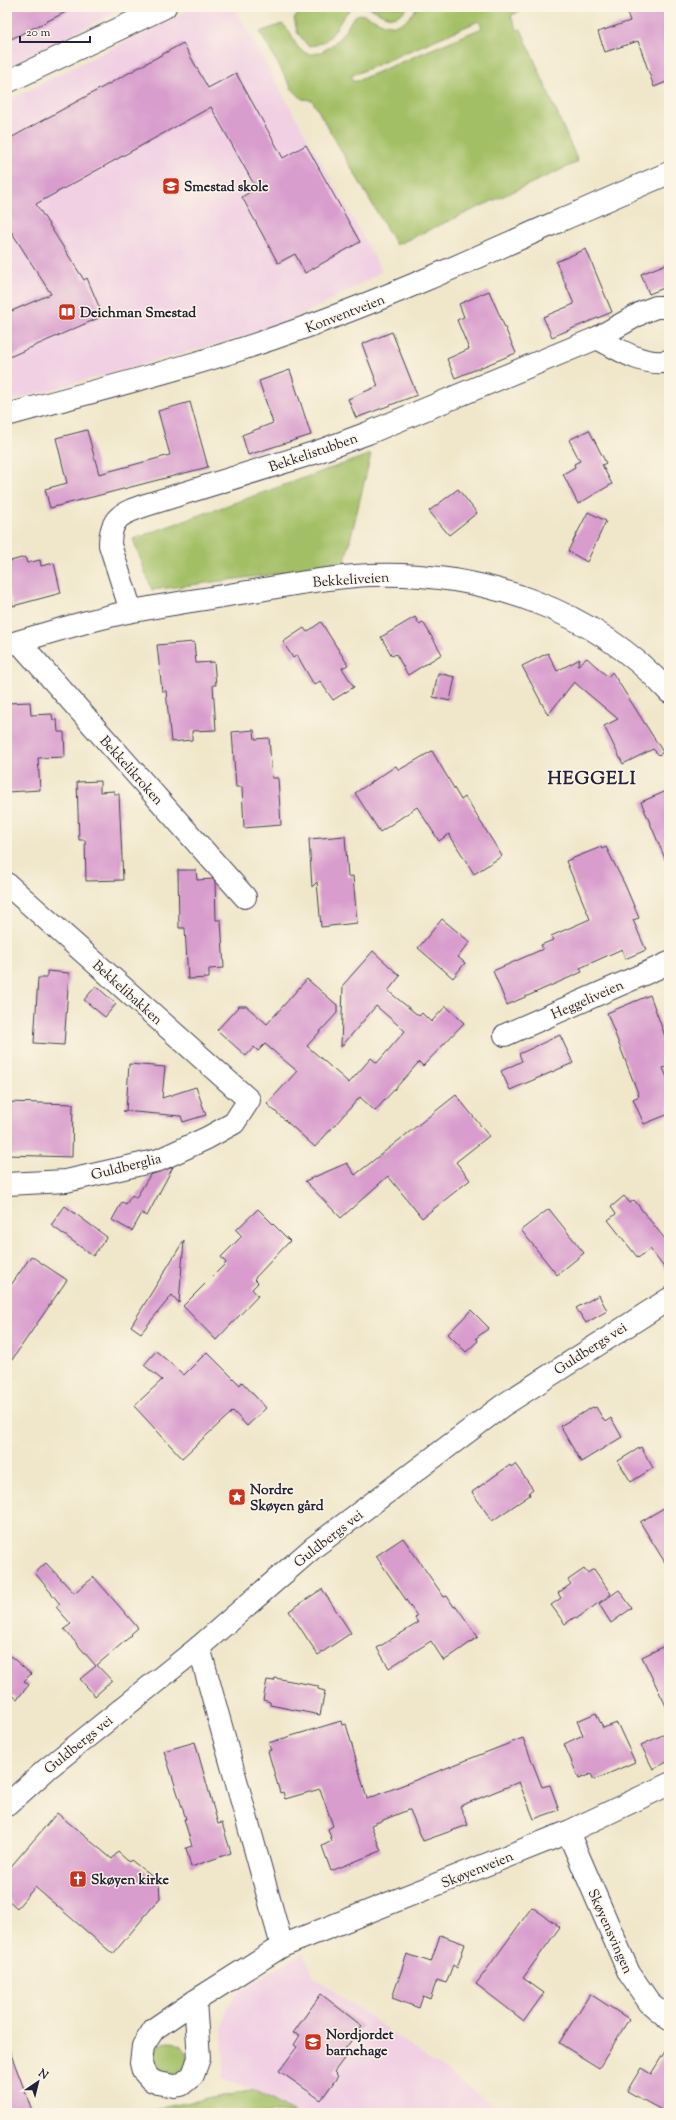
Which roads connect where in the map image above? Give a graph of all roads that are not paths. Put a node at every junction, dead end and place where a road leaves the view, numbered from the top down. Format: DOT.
graph roads {
  1 [pos="165,7"];
  2 [pos="7,82"];
  3 [pos="669,173"];
  4 [pos="669,308"];
  5 [pos="597,338"];
  6 [pos="669,361"];
  7 [pos="7,415"];
  8 [pos="131,611"];
  9 [pos="13,644"];
  10 [pos="669,692"];
  11 [pos="7,884"];
  12 [pos="246,897"];
  13 [pos="669,963"];
  14 [pos="505,1035"];
  15 [pos="248,1100"];
  16 [pos="7,1184"];
  17 [pos="669,1299"];
  18 [pos="199,1647"];
  19 [pos="669,1784"];
  20 [pos="7,1805"];
  21 [pos="568,1832"];
  22 [pos="282,1946"];
  23 [pos="195,2001"];
  24 [pos="669,2019"];
  1 -- 2 [label="street"];
  3 -- 7 [label="street, Konventveien"];
  4 -- 5 [label="street, Bekkelistubben"];
  5 -- 6 [label="street"];
  5 -- 8 [label="street, Bekkelistubben"];
  8 -- 9 [label="street, Bekkeliveien"];
  8 -- 10 [label="street, Bekkeliveien"];
  9 -- 12 [label="street, Bekkelikroken"];
  11 -- 15 [label="street, Bekkelibakken"];
  13 -- 14 [label="street, Heggeliveien"];
  15 -- 16 [label="street, Guldberglia"];
  17 -- 18 [label="street, Guldbergs vei"];
  18 -- 20 [label="street, Guldbergs vei"];
  18 -- 22 [label="street"];
  19 -- 21 [label="street, Skøyenveien"];
  21 -- 22 [label="street, Skøyenveien"];
  21 -- 24 [label="street, Skøyensvingen"];
  22 -- 23 [label="street, Skøyenveien"];
}
